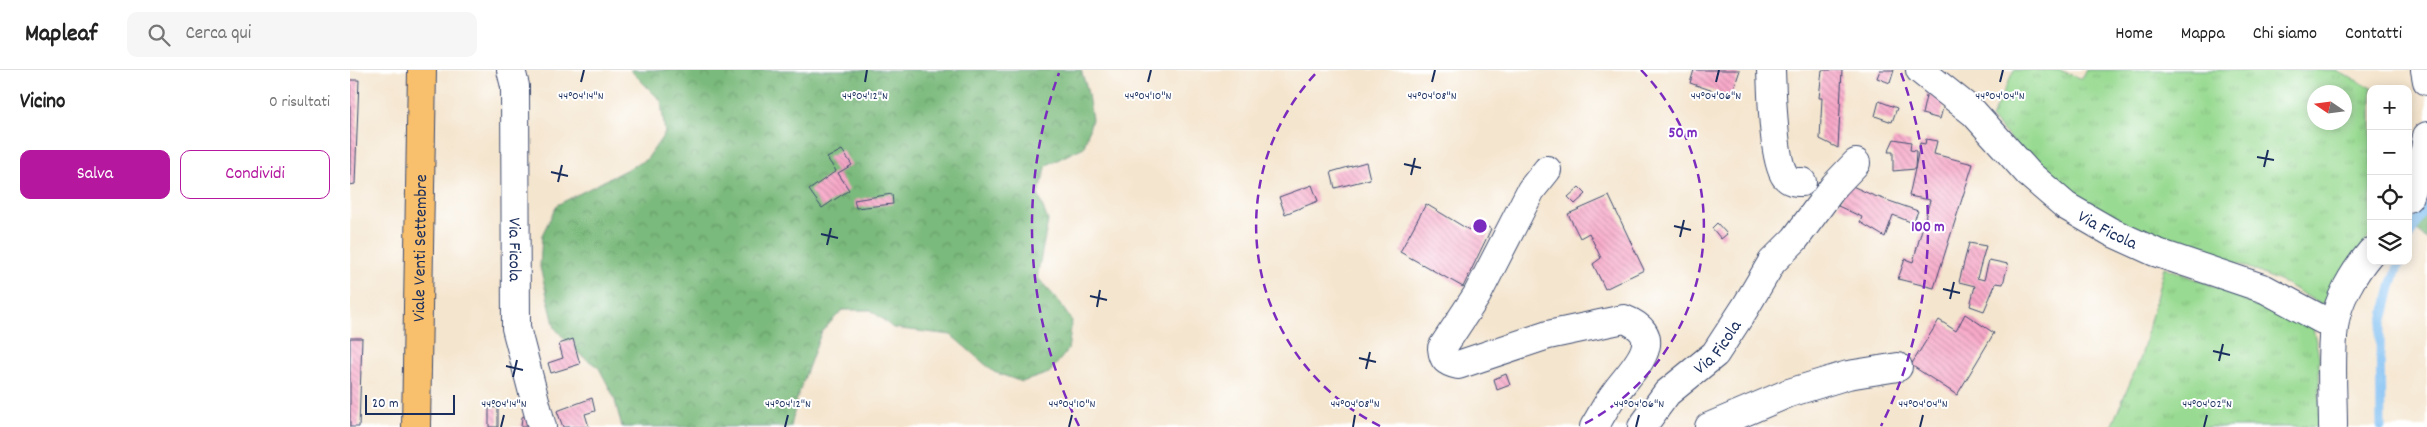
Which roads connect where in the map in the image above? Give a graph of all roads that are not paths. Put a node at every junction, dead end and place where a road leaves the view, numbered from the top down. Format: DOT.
graph roads {
  1 [pos="422,70"];
  2 [pos="511,70"];
  3 [pos="1771,70"];
  4 [pos="1920,70"];
  5 [pos="2425,70"];
  6 [pos="2427,81"];
  7 [pos="2427,136"];
  8 [pos="1796,140"];
  9 [pos="1856,164"];
  10 [pos="1547,170"];
  11 [pos="1802,182"];
  12 [pos="2412,187"];
  13 [pos="1814,216"];
  14 [pos="2367,257"];
  15 [pos="2334,326"];
  16 [pos="1898,366"];
  17 [pos="416,427"];
  18 [pos="542,427"];
  19 [pos="1594,427"];
  20 [pos="1642,427"];
  21 [pos="1709,427"];
  22 [pos="2333,427"];
  1 -- 17 [label="main road, Viale Venti Settembre"];
  2 -- 18 [label="street, Via Ficola"];
  3 -- 11 [label="street"];
  4 -- 15 [label="street, Via Ficola"];
  5 -- 6 [label="street"];
  7 -- 12 [label="street"];
  8 -- 11 [label="street"];
  9 -- 13 [label="street, Via Ficola"];
  10 -- 19 [label="street"];
  11 -- 13 [label="street"];
  13 -- 20 [label="street, Via Ficola"];
  14 -- 15 [label="street"];
  15 -- 22 [label="street"];
  16 -- 21 [label="street"];
}
